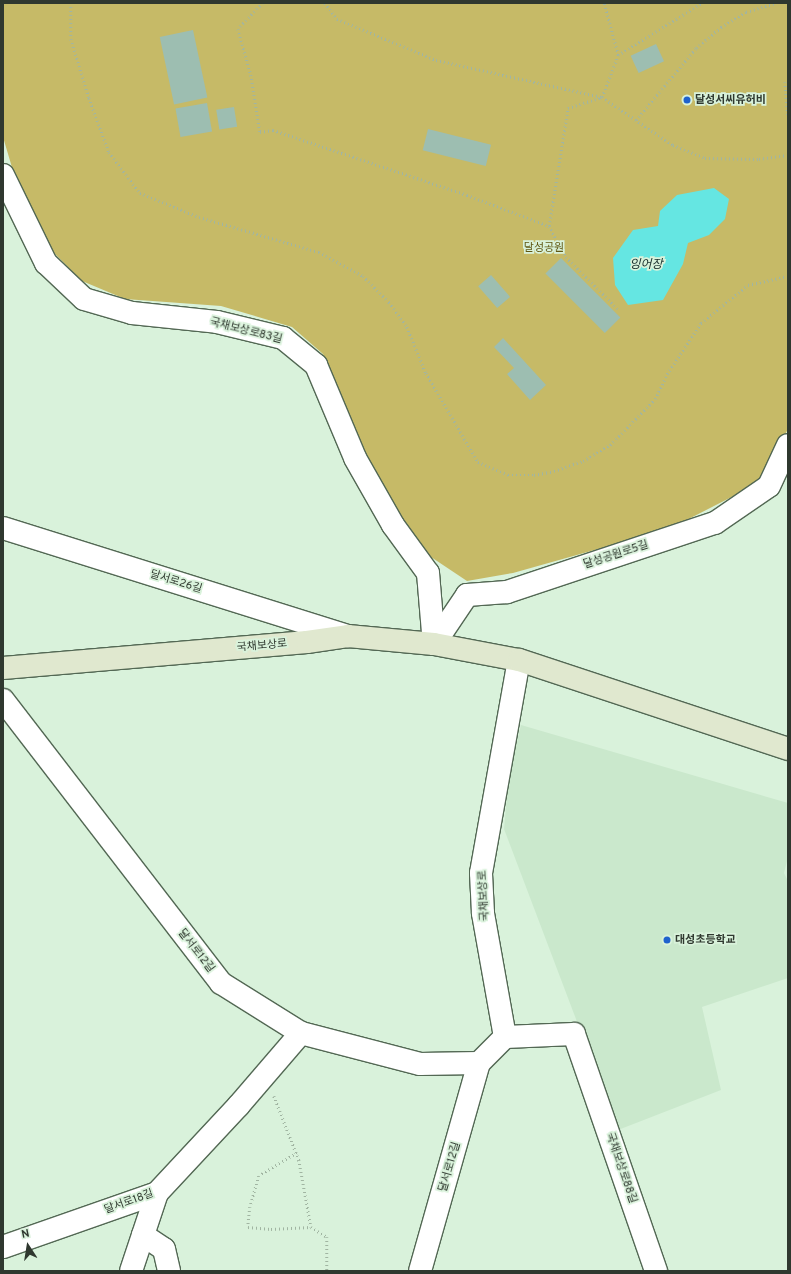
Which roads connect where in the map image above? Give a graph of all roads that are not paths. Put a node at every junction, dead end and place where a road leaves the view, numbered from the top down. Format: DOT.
graph roads {
  1 [pos="3,175"];
  2 [pos="788,445"];
  3 [pos="3,528"];
  4 [pos="348,636"];
  5 [pos="434,644"];
  6 [pos="519,660"];
  7 [pos="3,668"];
  8 [pos="3,700"];
  9 [pos="788,749"];
  10 [pos="301,1033"];
  11 [pos="505,1037"];
  12 [pos="479,1063"];
  13 [pos="157,1193"];
  14 [pos="143,1235"];
  15 [pos="3,1247"];
  16 [pos="131,1271"];
  17 [pos="169,1271"];
  18 [pos="420,1271"];
  19 [pos="656,1271"];
  1 -- 5 [label="street, 국채보상로83길"];
  2 -- 5 [label="street, 달성공원로5길"];
  3 -- 4 [label="street, 달서로26길"];
  4 -- 5 [label="main road, 국채보상로"];
  4 -- 7 [label="main road, 국채보상로"];
  5 -- 6 [label="main road, 국채보상로"];
  6 -- 9 [label="main road, 국채보상로"];
  6 -- 11 [label="street, 국채보상로"];
  8 -- 10 [label="street, 달서로12길"];
  10 -- 12 [label="street, 달서로12길"];
  10 -- 13 [label="street, 달서로18길"];
  11 -- 12 [label="street, 달서로12길"];
  11 -- 19 [label="street, 국채보상로88길"];
  12 -- 18 [label="street, 달서로12길"];
  13 -- 14 [label="street"];
  13 -- 15 [label="street, 달서로18길"];
  14 -- 16 [label="street"];
  14 -- 17 [label="street"];
}
